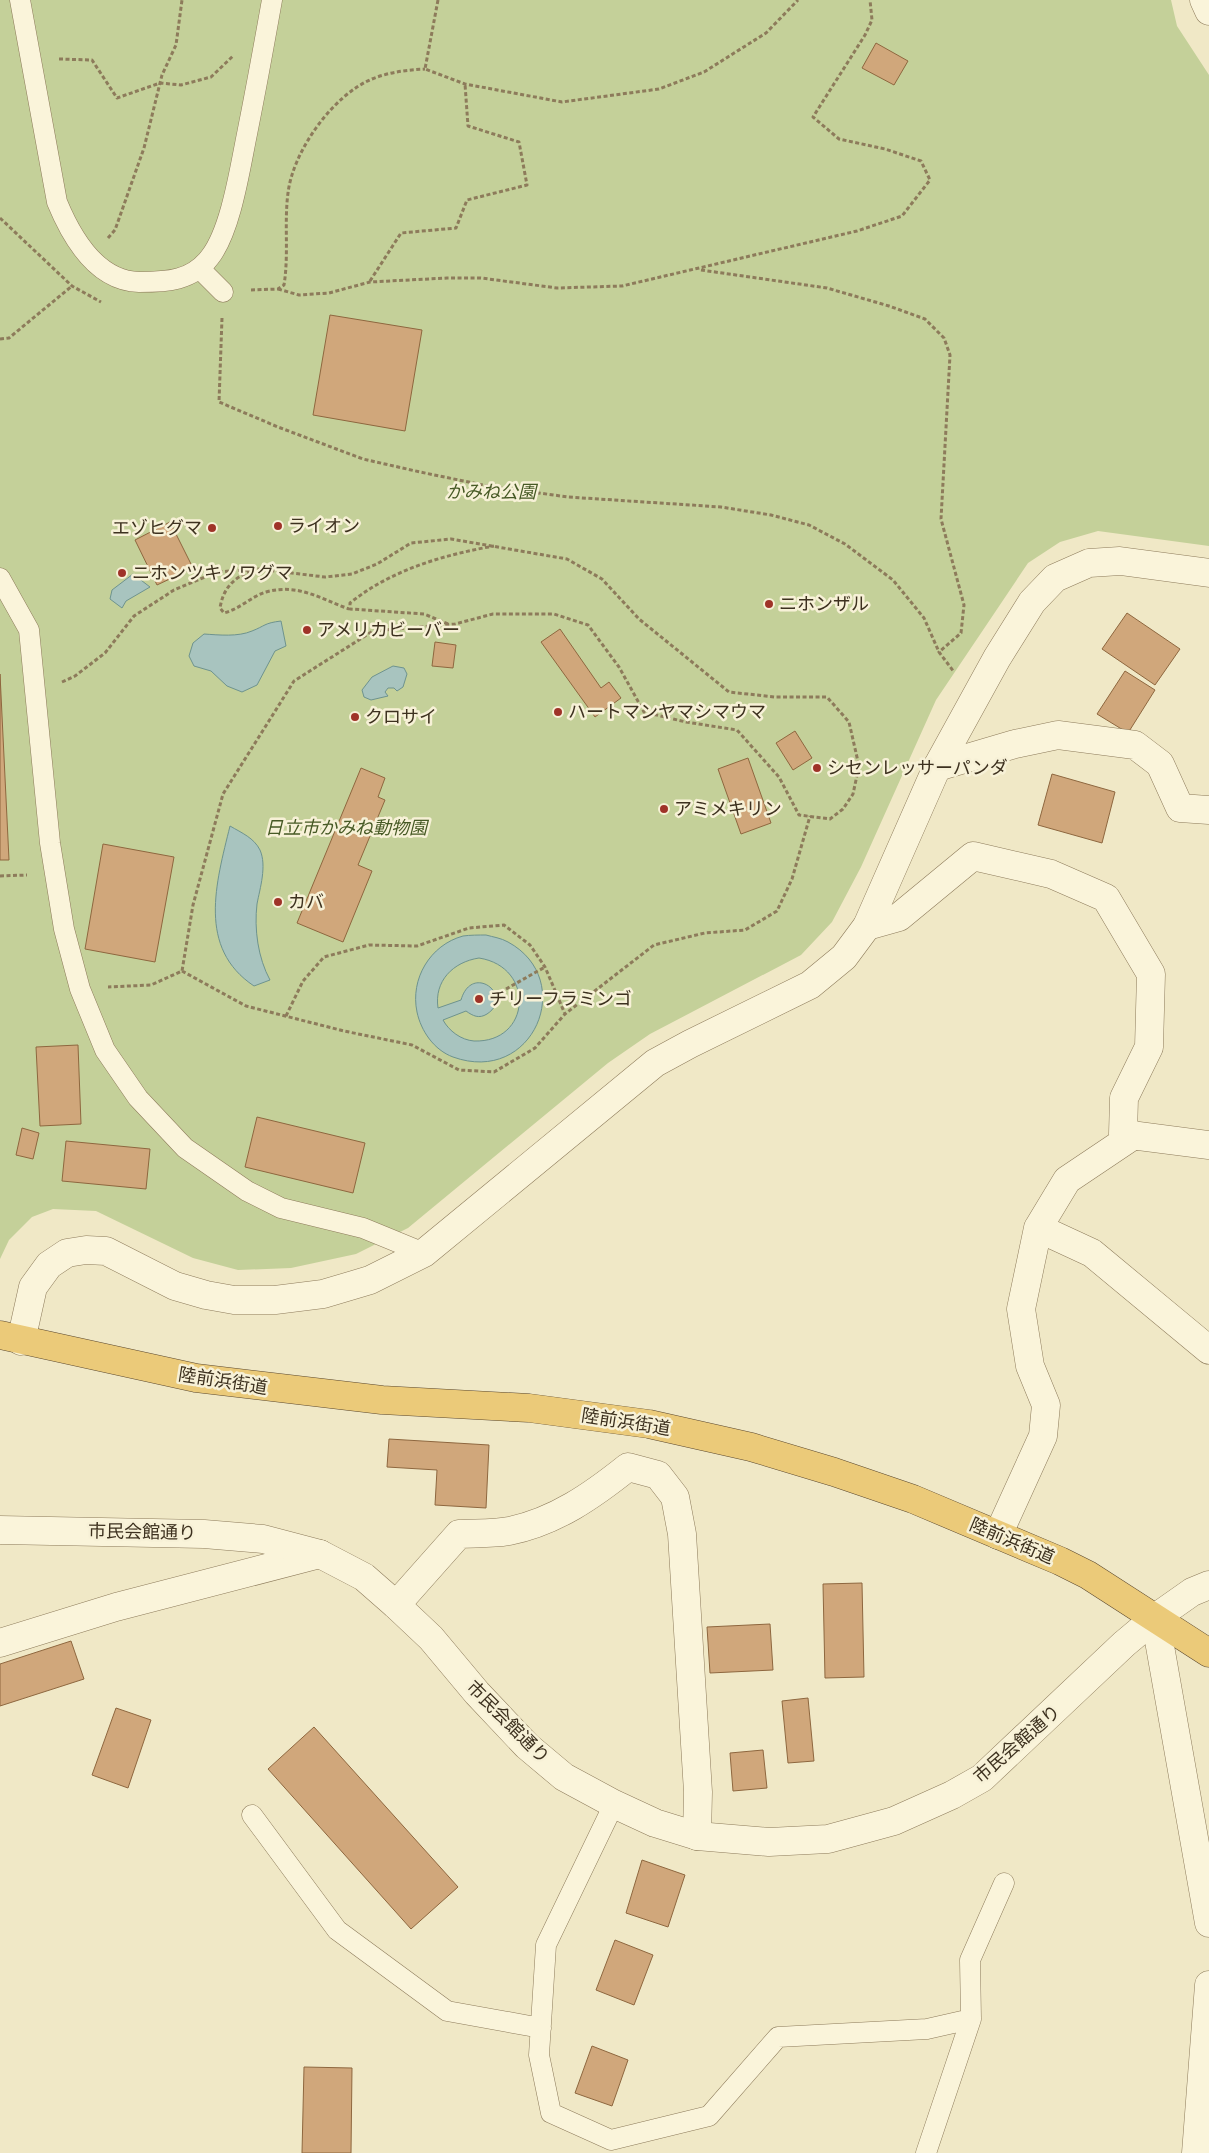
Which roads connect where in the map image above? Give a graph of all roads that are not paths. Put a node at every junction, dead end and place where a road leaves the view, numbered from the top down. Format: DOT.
graph roads {
  1 [pos="20,0"];
  2 [pos="272,0"];
  3 [pos="1204,0"];
  4 [pos="1209,11"];
  5 [pos="199,268"];
  6 [pos="223,292"];
  7 [pos="1209,573"];
  8 [pos="0,578"];
  9 [pos="937,767"];
  10 [pos="1209,810"];
  11 [pos="867,926"];
  12 [pos="1134,1136"];
  13 [pos="1209,1145"];
  14 [pos="1038,1228"];
  15 [pos="424,1253"];
  16 [pos="11,1338"];
  17 [pos="1209,1350"];
  18 [pos="0,1530"];
  19 [pos="998,1534"];
  20 [pos="320,1554"];
  21 [pos="1209,1584"];
  22 [pos="396,1605"];
  23 [pos="1155,1618"];
  24 [pos="0,1643"];
  25 [pos="1209,1654"];
  26 [pos="614,1804"];
  27 [pos="252,1815"];
  28 [pos="697,1836"];
  29 [pos="1004,1883"];
  30 [pos="1209,1923"];
  31 [pos="1209,1984"];
  32 [pos="971,2019"];
  33 [pos="541,2028"];
  34 [pos="926,2153"];
  35 [pos="1196,2153"];
  1 -- 5 [label="lane"];
  2 -- 5 [label="lane"];
  3 -- 4 [label="street"];
  5 -- 6 [label="lane"];
  7 -- 9 [label="street"];
  8 -- 15 [label="lane"];
  9 -- 10 [label="street"];
  9 -- 11 [label="street"];
  11 -- 12 [label="street"];
  11 -- 15 [label="street"];
  12 -- 13 [label="street"];
  12 -- 14 [label="street"];
  14 -- 17 [label="street"];
  14 -- 19 [label="street"];
  15 -- 16 [label="street"];
  16 -- 19 [label="highway, 陸前浜街道"];
  18 -- 20 [label="street, 市民会館通り"];
  19 -- 23 [label="highway, 陸前浜街道"];
  20 -- 22 [label="street, 市民会館通り"];
  20 -- 24 [label="street"];
  21 -- 23 [label="street, 市民会館通り"];
  22 -- 26 [label="street, 市民会館通り"];
  22 -- 28 [label="street"];
  23 -- 25 [label="highway, 陸前浜街道"];
  23 -- 28 [label="street, 市民会館通り"];
  23 -- 30 [label="street"];
  26 -- 28 [label="street, 市民会館通り"];
  26 -- 33 [label="lane"];
  27 -- 33 [label="lane"];
  29 -- 32 [label="lane"];
  31 -- 35 [label="street"];
  32 -- 33 [label="lane"];
  32 -- 34 [label="lane"];
}
